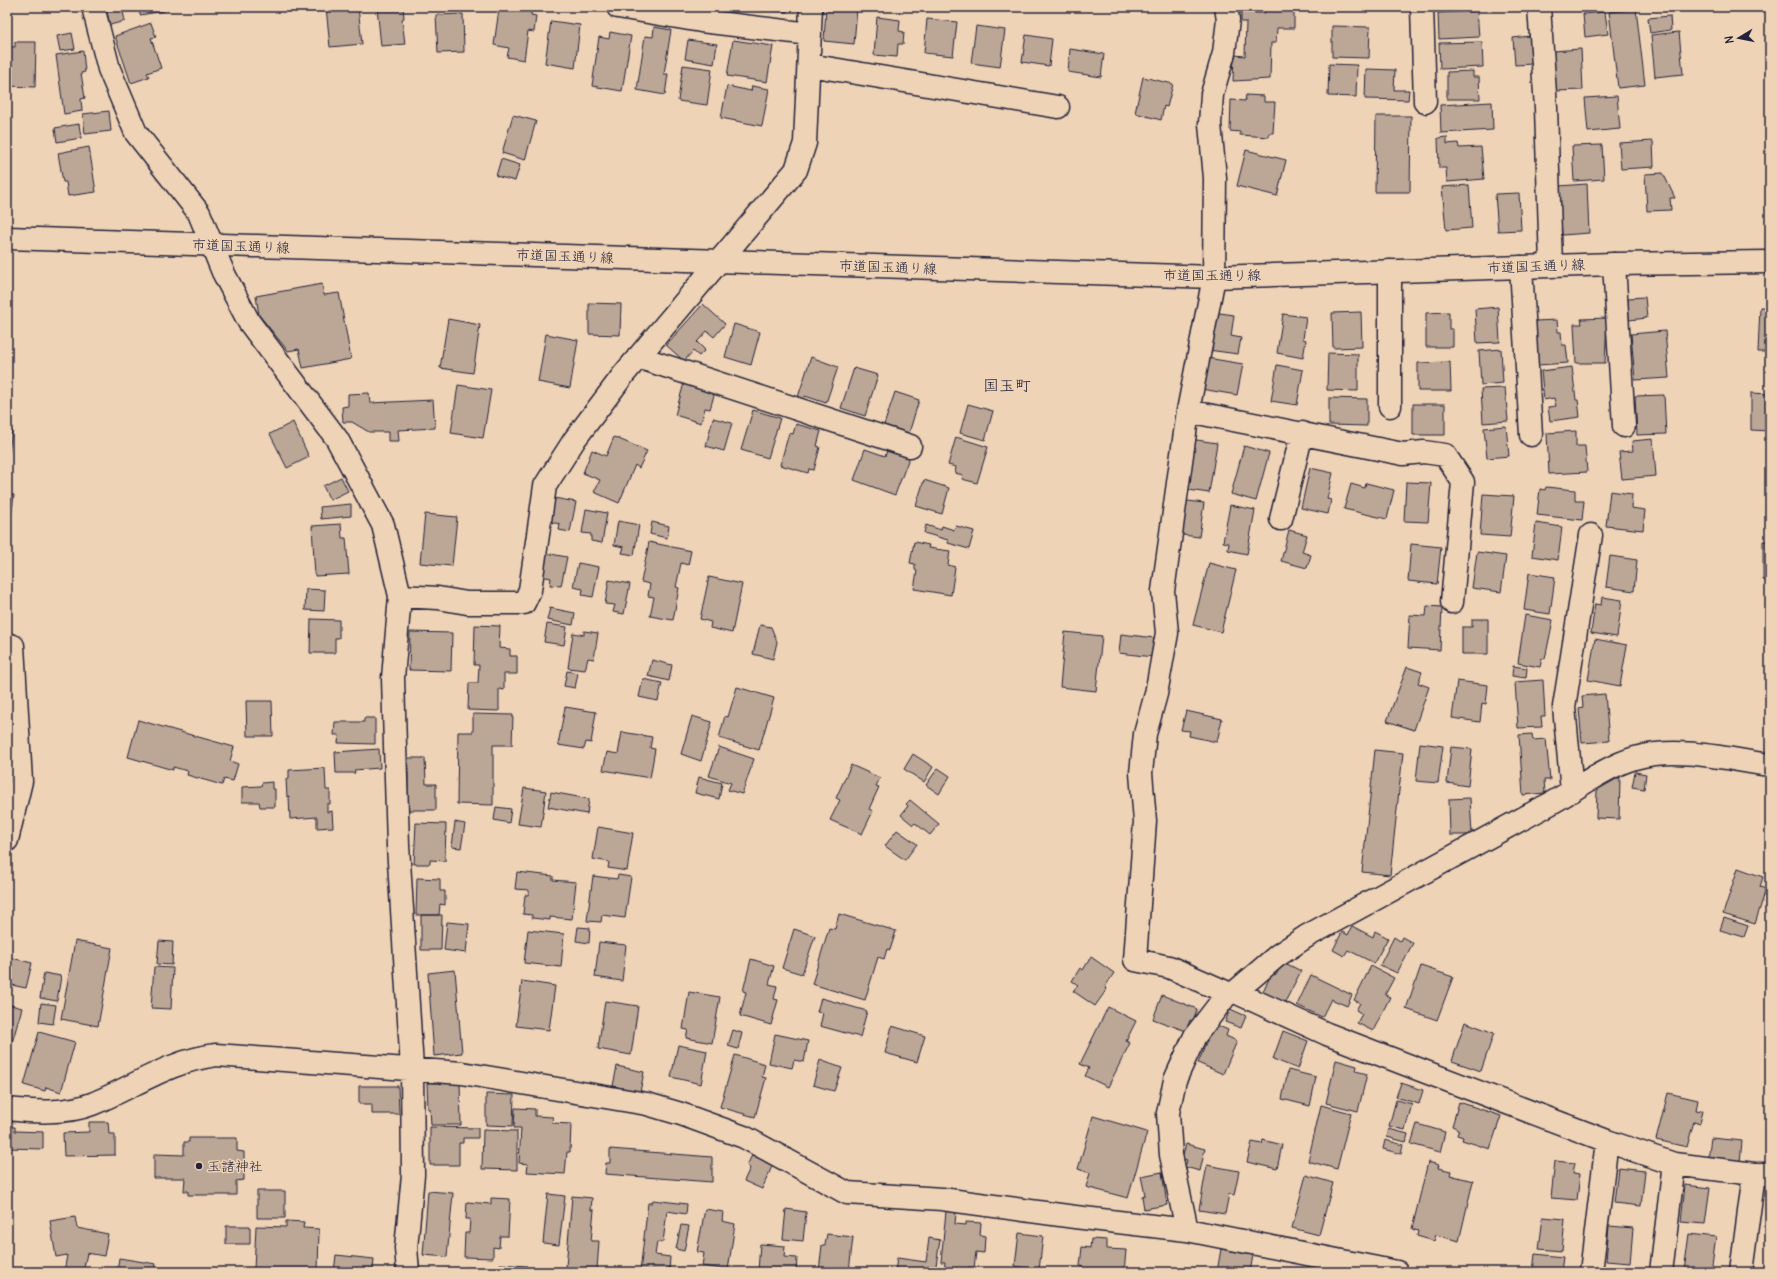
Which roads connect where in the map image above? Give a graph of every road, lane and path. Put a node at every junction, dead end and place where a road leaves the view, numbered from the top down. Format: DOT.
graph roads {
  1 [pos="93,7"];
  2 [pos="618,7"];
  3 [pos="812,7"];
  4 [pos="1226,7"];
  5 [pos="1422,7"];
  6 [pos="1539,7"];
  7 [pos="810,34"];
  8 [pos="809,65"];
  9 [pos="1425,102"];
  10 [pos="1058,107"];
  11 [pos="7,238"];
  12 [pos="212,245"];
  13 [pos="719,261"];
  14 [pos="1770,262"];
  15 [pos="1614,264"];
  16 [pos="1551,266"];
  17 [pos="1522,267"];
  18 [pos="1390,271"];
  19 [pos="1214,277"];
  20 [pos="638,358"];
  21 [pos="1390,406"];
  22 [pos="1188,411"];
  23 [pos="1624,426"];
  24 [pos="1302,433"];
  25 [pos="1531,435"];
  26 [pos="910,446"];
  27 [pos="1281,519"];
  28 [pos="1590,535"];
  29 [pos="400,596"];
  30 [pos="1452,602"];
  31 [pos="7,644"];
  32 [pos="1770,765"];
  33 [pos="1572,791"];
  34 [pos="7,840"];
  35 [pos="1232,993"];
  36 [pos="412,1068"];
  37 [pos="7,1110"];
  38 [pos="1607,1141"];
  39 [pos="1674,1164"];
  40 [pos="1762,1174"];
  41 [pos="1187,1230"];
  42 [pos="408,1272"];
  43 [pos="1397,1272"];
  44 [pos="1591,1272"];
  45 [pos="1661,1272"];
  46 [pos="1741,1272"];
  1 -- 12 [label="street"];
  2 -- 7 [label="street"];
  3 -- 7 [label="street"];
  4 -- 19 [label="street"];
  5 -- 9 [label="street"];
  6 -- 16 [label="street"];
  7 -- 8 [label="street"];
  8 -- 10 [label="street"];
  8 -- 13 [label="street"];
  11 -- 12 [label="street, 市道国玉通り線"];
  12 -- 13 [label="street, 市道国玉通り線"];
  12 -- 29 [label="street"];
  13 -- 19 [label="street, 市道国玉通り線"];
  13 -- 20 [label="street"];
  14 -- 15 [label="street, 市道国玉通り線"];
  15 -- 16 [label="street, 市道国玉通り線"];
  15 -- 23 [label="street"];
  16 -- 17 [label="street, 市道国玉通り線"];
  17 -- 18 [label="street, 市道国玉通り線"];
  17 -- 25 [label="street"];
  18 -- 19 [label="street, 市道国玉通り線"];
  18 -- 21 [label="street"];
  19 -- 22 [label="street"];
  20 -- 26 [label="street"];
  20 -- 29 [label="street"];
  22 -- 24 [label="street"];
  22 -- 35 [label="street"];
  24 -- 27 [label="street"];
  24 -- 30 [label="street"];
  28 -- 33 [label="street"];
  29 -- 36 [label="street"];
  31 -- 34 [label="street"];
  32 -- 33 [label="street"];
  33 -- 35 [label="street"];
  35 -- 38 [label="street"];
  35 -- 41 [label="street"];
  36 -- 37 [label="street"];
  36 -- 41 [label="street"];
  36 -- 42 [label="street"];
  38 -- 39 [label="street"];
  38 -- 44 [label="street"];
  39 -- 40 [label="street"];
  39 -- 45 [label="street"];
  40 -- 46 [label="street"];
  41 -- 43 [label="street"];
}
